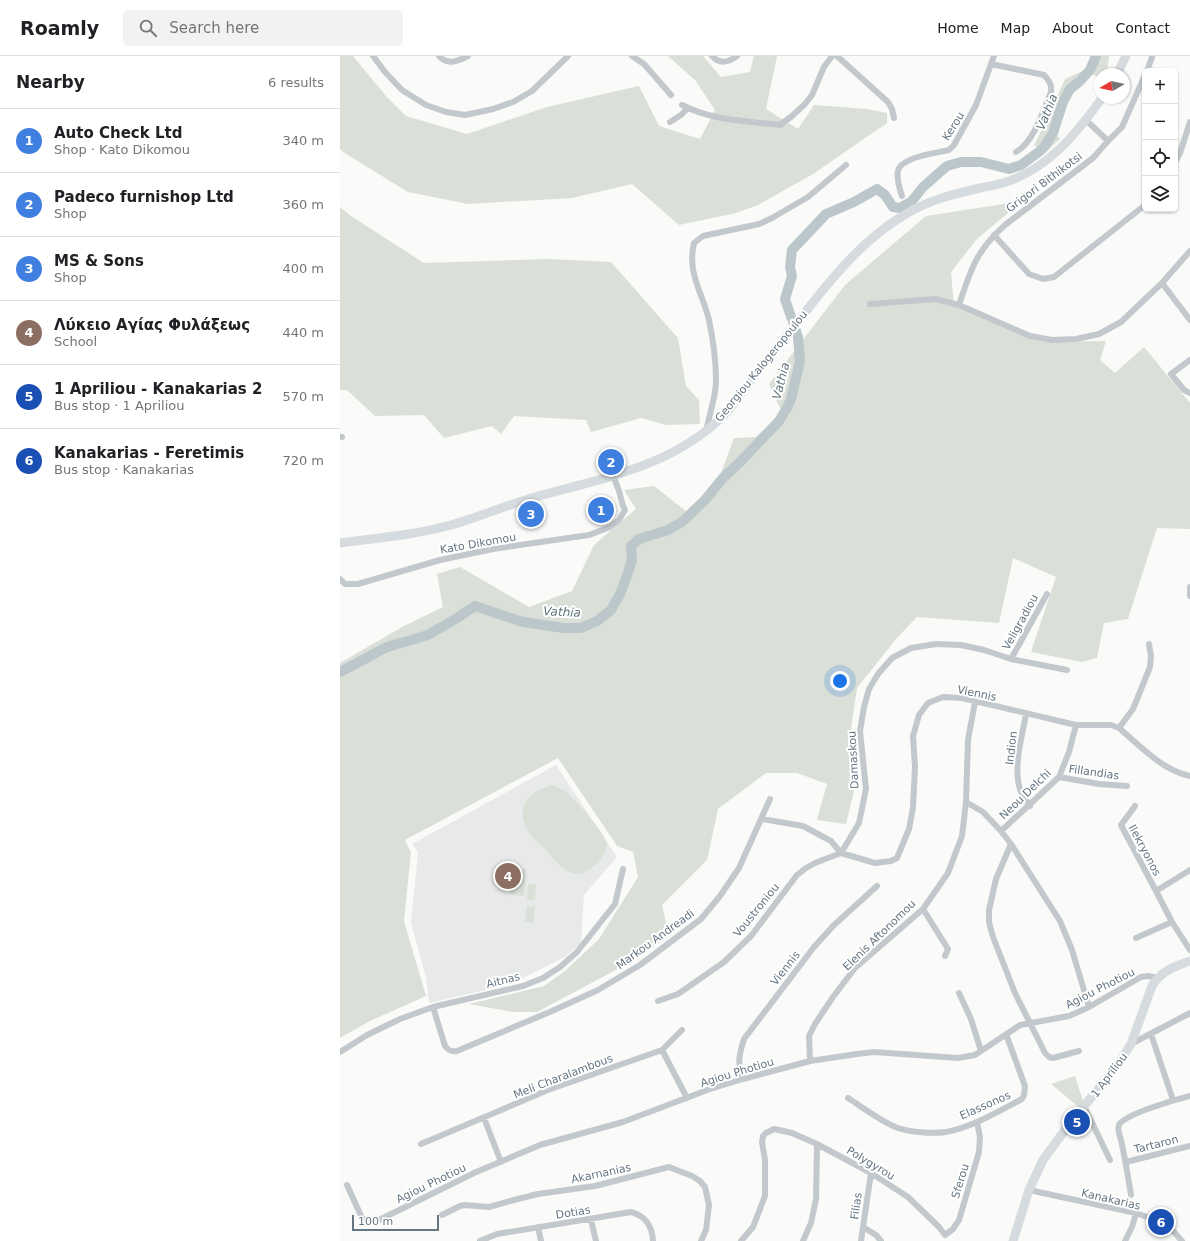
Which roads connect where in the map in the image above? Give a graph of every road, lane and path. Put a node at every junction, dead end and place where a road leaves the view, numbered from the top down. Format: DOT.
graph roads {
  1 [pos="373,56"];
  2 [pos="439,56"];
  3 [pos="468,56"];
  4 [pos="568,56"];
  5 [pos="632,56"];
  6 [pos="712,56"];
  7 [pos="737,56"];
  8 [pos="832,56"];
  9 [pos="837,56"];
  10 [pos="994,56"];
  11 [pos="1126,56"];
  12 [pos="1152,58"];
  13 [pos="991,64"];
  14 [pos="1120,68"];
  15 [pos="1148,68"];
  16 [pos="1142,82"];
  17 [pos="670,95"];
  18 [pos="1098,104"];
  19 [pos="682,105"];
  20 [pos="688,108"];
  21 [pos="894,118"];
  22 [pos="1086,120"];
  23 [pos="670,122"];
  24 [pos="1190,122"];
  25 [pos="1108,142"];
  26 [pos="1016,152"];
  27 [pos="1178,156"];
  28 [pos="846,165"];
  29 [pos="902,196"];
  30 [pos="1142,206"];
  31 [pos="994,235"];
  32 [pos="1190,251"];
  33 [pos="1162,283"];
  34 [pos="870,304"];
  35 [pos="959,305"];
  36 [pos="1190,320"];
  37 [pos="1190,360"];
  38 [pos="1190,393"];
  39 [pos="706,432"];
  40 [pos="613,475"];
  41 [pos="340,543"];
  42 [pos="340,579"];
  43 [pos="1190,587"];
  44 [pos="1190,592"];
  45 [pos="1047,594"];
  46 [pos="1190,596"];
  47 [pos="1149,644"];
  48 [pos="1011,659"];
  49 [pos="1067,670"];
  50 [pos="976,702"];
  51 [pos="1026,714"];
  52 [pos="1076,726"];
  53 [pos="1119,728"];
  54 [pos="1190,776"];
  55 [pos="1059,777"];
  56 [pos="1127,786"];
  57 [pos="770,799"];
  58 [pos="966,802"];
  59 [pos="1030,806"];
  60 [pos="1135,806"];
  61 [pos="762,819"];
  62 [pos="1002,831"];
  63 [pos="1011,844"];
  64 [pos="841,853"];
  65 [pos="623,869"];
  66 [pos="1190,870"];
  67 [pos="877,886"];
  68 [pos="1156,891"];
  69 [pos="922,909"];
  70 [pos="1172,922"];
  71 [pos="1136,938"];
  72 [pos="1190,950"];
  73 [pos="945,956"];
  74 [pos="1190,961"];
  75 [pos="1158,978"];
  76 [pos="959,993"];
  77 [pos="658,1001"];
  78 [pos="1089,1006"];
  79 [pos="433,1007"];
  80 [pos="1190,1013"];
  81 [pos="1031,1022"];
  82 [pos="682,1030"];
  83 [pos="1006,1034"];
  84 [pos="1151,1034"];
  85 [pos="1131,1044"];
  86 [pos="662,1050"];
  87 [pos="981,1051"];
  88 [pos="1080,1051"];
  89 [pos="340,1052"];
  90 [pos="810,1061"];
  91 [pos="743,1079"];
  92 [pos="1190,1096"];
  93 [pos="687,1098"];
  94 [pos="848,1098"];
  95 [pos="1173,1100"];
  96 [pos="1084,1106"];
  97 [pos="484,1118"];
  98 [pos="976,1122"];
  99 [pos="421,1144"];
  100 [pos="817,1144"];
  101 [pos="1190,1146"];
  102 [pos="1110,1160"];
  103 [pos="501,1162"];
  104 [pos="1126,1162"];
  105 [pos="871,1173"];
  106 [pos="347,1184"];
  107 [pos="1029,1190"];
  108 [pos="1131,1195"];
  109 [pos="1136,1213"];
  110 [pos="442,1215"];
  111 [pos="591,1220"];
  112 [pos="538,1227"];
  113 [pos="863,1227"];
  114 [pos="945,1238"];
  115 [pos="487,1239"];
  116 [pos="480,1241"];
  117 [pos="541,1241"];
  118 [pos="596,1241"];
  119 [pos="653,1241"];
  120 [pos="701,1241"];
  121 [pos="741,1241"];
  122 [pos="803,1241"];
  123 [pos="860,1241"];
  124 [pos="881,1241"];
  125 [pos="1013,1241"];
  126 [pos="1125,1241"];
  127 [pos="1182,1241"];
  1 -- 4 [label="street"];
  2 -- 3 [label="street"];
  5 -- 17 [label="street"];
  6 -- 7 [label="street"];
  8 -- 20 [label="street"];
  9 -- 21 [label="street"];
  10 -- 13 [label="street, Kerou"];
  11 -- 14 [label="street"];
  12 -- 15 [label="street"];
  13 -- 26 [label="street"];
  13 -- 29 [label="street, Kerou"];
  16 -- 25 [label="street, Grigori Bithikotsi"];
  18 -- 22 [label="street, Georgiou Kalogeropoulou"];
  19 -- 20 [label="street"];
  20 -- 23 [label="street"];
  22 -- 25 [label="street"];
  22 -- 39 [label="street, Georgiou Kalogeropoulou"];
  24 -- 27 [label="street"];
  25 -- 31 [label="street, Grigori Bithikotsi"];
  28 -- 39 [label="street"];
  30 -- 31 [label="street"];
  31 -- 35 [label="street, Grigori Bithikotsi"];
  32 -- 33 [label="street"];
  33 -- 35 [label="street"];
  33 -- 36 [label="street"];
  34 -- 35 [label="street"];
  37 -- 38 [label="street"];
  39 -- 40 [label="street, Georgiou Kalogeropoulou"];
  40 -- 41 [label="street, Georgiou Kalogeropoulou"];
  40 -- 42 [label="street, Kato Dikomou"];
  43 -- 44 [label="street"];
  44 -- 46 [label="street"];
  45 -- 48 [label="street, Veligradiou"];
  47 -- 53 [label="street"];
  48 -- 49 [label="street, Damaskou"];
  48 -- 64 [label="street, Damaskou"];
  50 -- 51 [label="street, Viennis"];
  50 -- 58 [label="street, Elenis Aftonomou"];
  50 -- 64 [label="street, Viennis"];
  51 -- 52 [label="street, Viennis"];
  51 -- 59 [label="street, Indion"];
  52 -- 53 [label="street, Viennis"];
  52 -- 55 [label="street, Neou Delchi"];
  53 -- 54 [label="street"];
  55 -- 56 [label="street, Fillandias"];
  55 -- 59 [label="street, Neou Delchi"];
  57 -- 61 [label="street, Markou Andreadi"];
  58 -- 62 [label="street"];
  58 -- 69 [label="street, Elenis Aftonomou"];
  59 -- 62 [label="street, Neou Delchi"];
  60 -- 68 [label="street, Ilekryonos"];
  61 -- 64 [label="street"];
  61 -- 79 [label="street, Markou Andreadi"];
  62 -- 63 [label="street"];
  63 -- 78 [label="street"];
  63 -- 81 [label="street"];
  64 -- 77 [label="street, Voustroniou"];
  65 -- 79 [label="street, Aitnas"];
  66 -- 68 [label="street, Ilekryonos"];
  67 -- 91 [label="street, Viennis"];
  68 -- 70 [label="street"];
  69 -- 73 [label="street"];
  69 -- 90 [label="street, Elenis Aftonomou"];
  70 -- 71 [label="street"];
  70 -- 72 [label="street"];
  74 -- 75 [label="street, 1 Apriliou"];
  75 -- 78 [label="street, Agiou Photiou"];
  75 -- 85 [label="street, 1 Apriliou"];
  76 -- 87 [label="street"];
  78 -- 81 [label="street, Agiou Photiou"];
  79 -- 89 [label="street, Aitnas"];
  80 -- 84 [label="street"];
  81 -- 83 [label="street, Agiou Photiou"];
  81 -- 88 [label="street"];
  82 -- 86 [label="street"];
  83 -- 87 [label="street, Agiou Photiou"];
  83 -- 98 [label="street, Elassonos"];
  84 -- 85 [label="street"];
  84 -- 95 [label="street"];
  85 -- 96 [label="street, 1 Apriliou"];
  86 -- 93 [label="street"];
  86 -- 97 [label="street, Meli Charalambous"];
  87 -- 90 [label="street, Agiou Photiou"];
  90 -- 91 [label="street, Agiou Photiou"];
  91 -- 93 [label="street, Agiou Photiou"];
  92 -- 95 [label="street"];
  93 -- 103 [label="street, Agiou Photiou"];
  94 -- 98 [label="street, Elassonos"];
  95 -- 104 [label="street"];
  96 -- 102 [label="street"];
  96 -- 107 [label="street, 1 Apriliou"];
  97 -- 99 [label="street, Meli Charalambous"];
  97 -- 103 [label="street"];
  98 -- 114 [label="street, Sferou"];
  100 -- 105 [label="street, Polygyrou"];
  100 -- 121 [label="street, Polygyrou"];
  100 -- 122 [label="street"];
  101 -- 104 [label="street, Tartaron"];
  103 -- 106 [label="street, Agiou Photiou"];
  104 -- 108 [label="street"];
  105 -- 113 [label="street, Filias"];
  105 -- 114 [label="street, Polygyrou"];
  107 -- 109 [label="street, Kanakarias"];
  107 -- 125 [label="street, 1 Apriliou"];
  109 -- 126 [label="street"];
  109 -- 127 [label="street, Kanakarias"];
  110 -- 120 [label="street, Akarnanias"];
  111 -- 112 [label="street, Dotias"];
  111 -- 118 [label="street"];
  111 -- 119 [label="street, Dotias"];
  112 -- 115 [label="street, Dotias"];
  112 -- 117 [label="street"];
  113 -- 123 [label="street, Filias"];
  113 -- 124 [label="street"];
  115 -- 116 [label="street, Dotias"];
}
